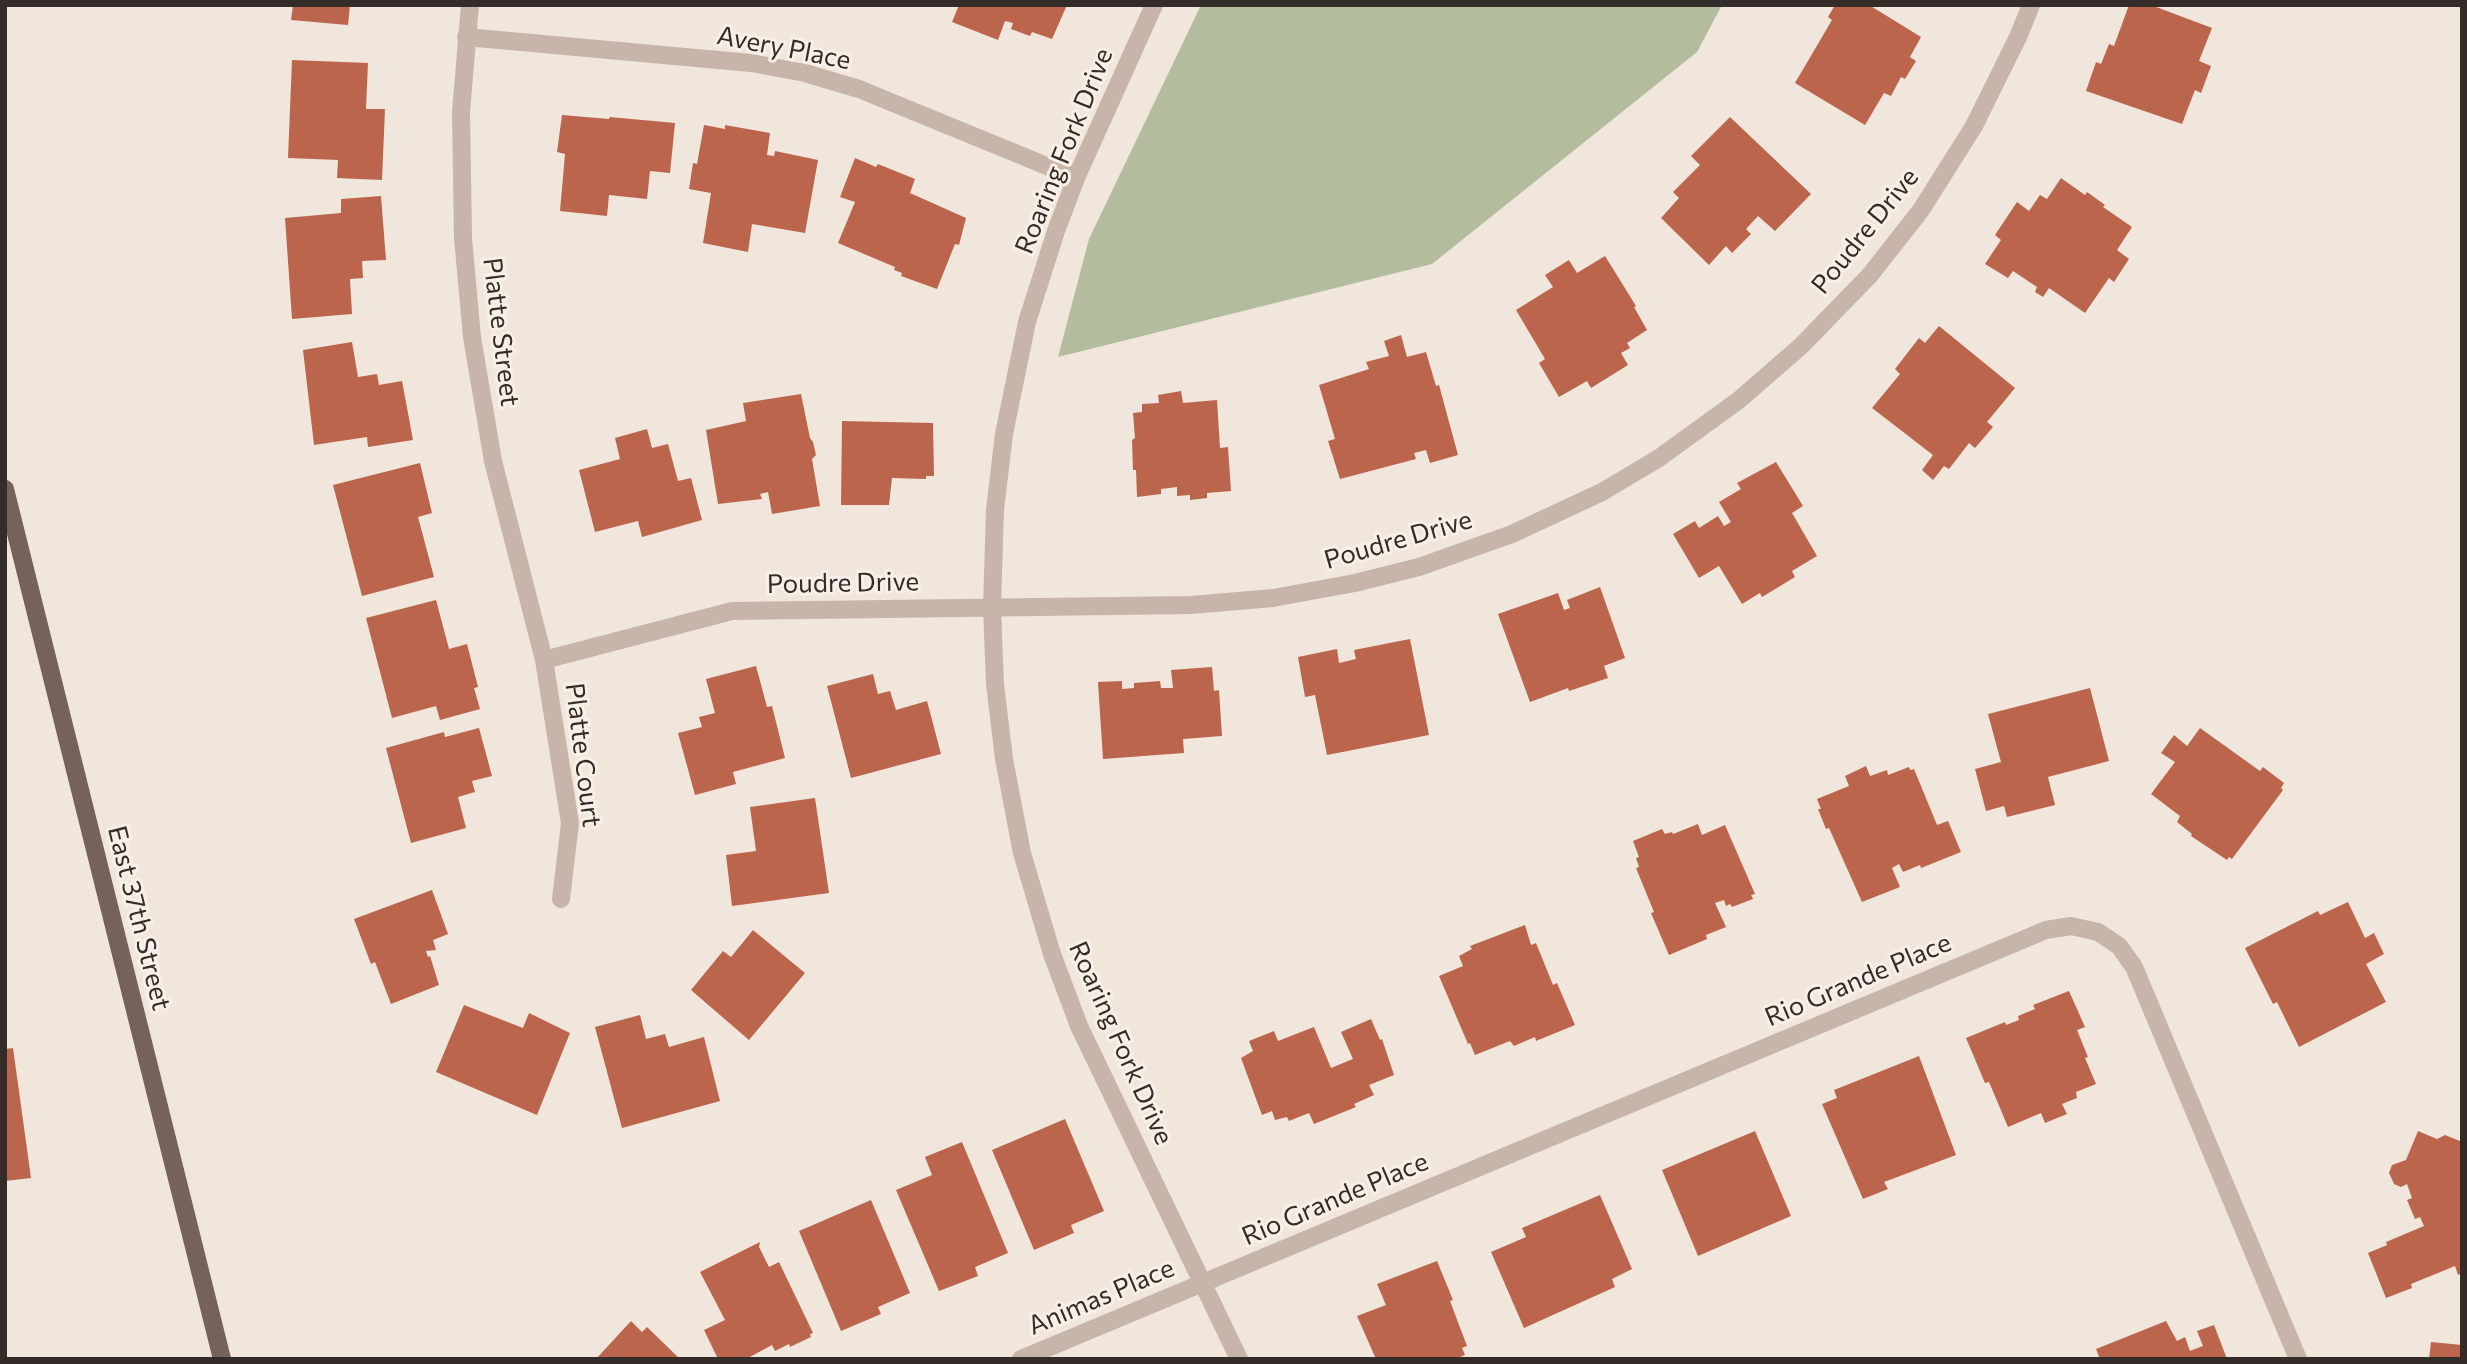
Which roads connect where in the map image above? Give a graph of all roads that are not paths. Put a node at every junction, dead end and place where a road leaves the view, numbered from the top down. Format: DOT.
graph roads {
  1 [pos="470,5"];
  2 [pos="1154,5"];
  3 [pos="2031,5"];
  4 [pos="466,37"];
  5 [pos="1076,178"];
  6 [pos="5,489"];
  7 [pos="992,607"];
  8 [pos="544,660"];
  9 [pos="561,899"];
  10 [pos="1202,1283"];
  11 [pos="222,1359"];
  12 [pos="1020,1359"];
  13 [pos="1239,1359"];
  14 [pos="2298,1359"];
  1 -- 4 [label="street, Platte Street"];
  2 -- 5 [label="street, Roaring Fork Drive"];
  3 -- 7 [label="street, Poudre Drive"];
  4 -- 5 [label="street, Avery Place"];
  4 -- 8 [label="street, Platte Street"];
  5 -- 7 [label="street, Roaring Fork Drive"];
  6 -- 11 [label="main road, East 37th Street"];
  7 -- 8 [label="street, Poudre Drive"];
  7 -- 10 [label="street, Roaring Fork Drive"];
  8 -- 9 [label="street, Platte Court"];
  10 -- 12 [label="street, Animas Place"];
  10 -- 13 [label="street, Roaring Fork Drive"];
  10 -- 14 [label="street, Rio Grande Place"];
}
